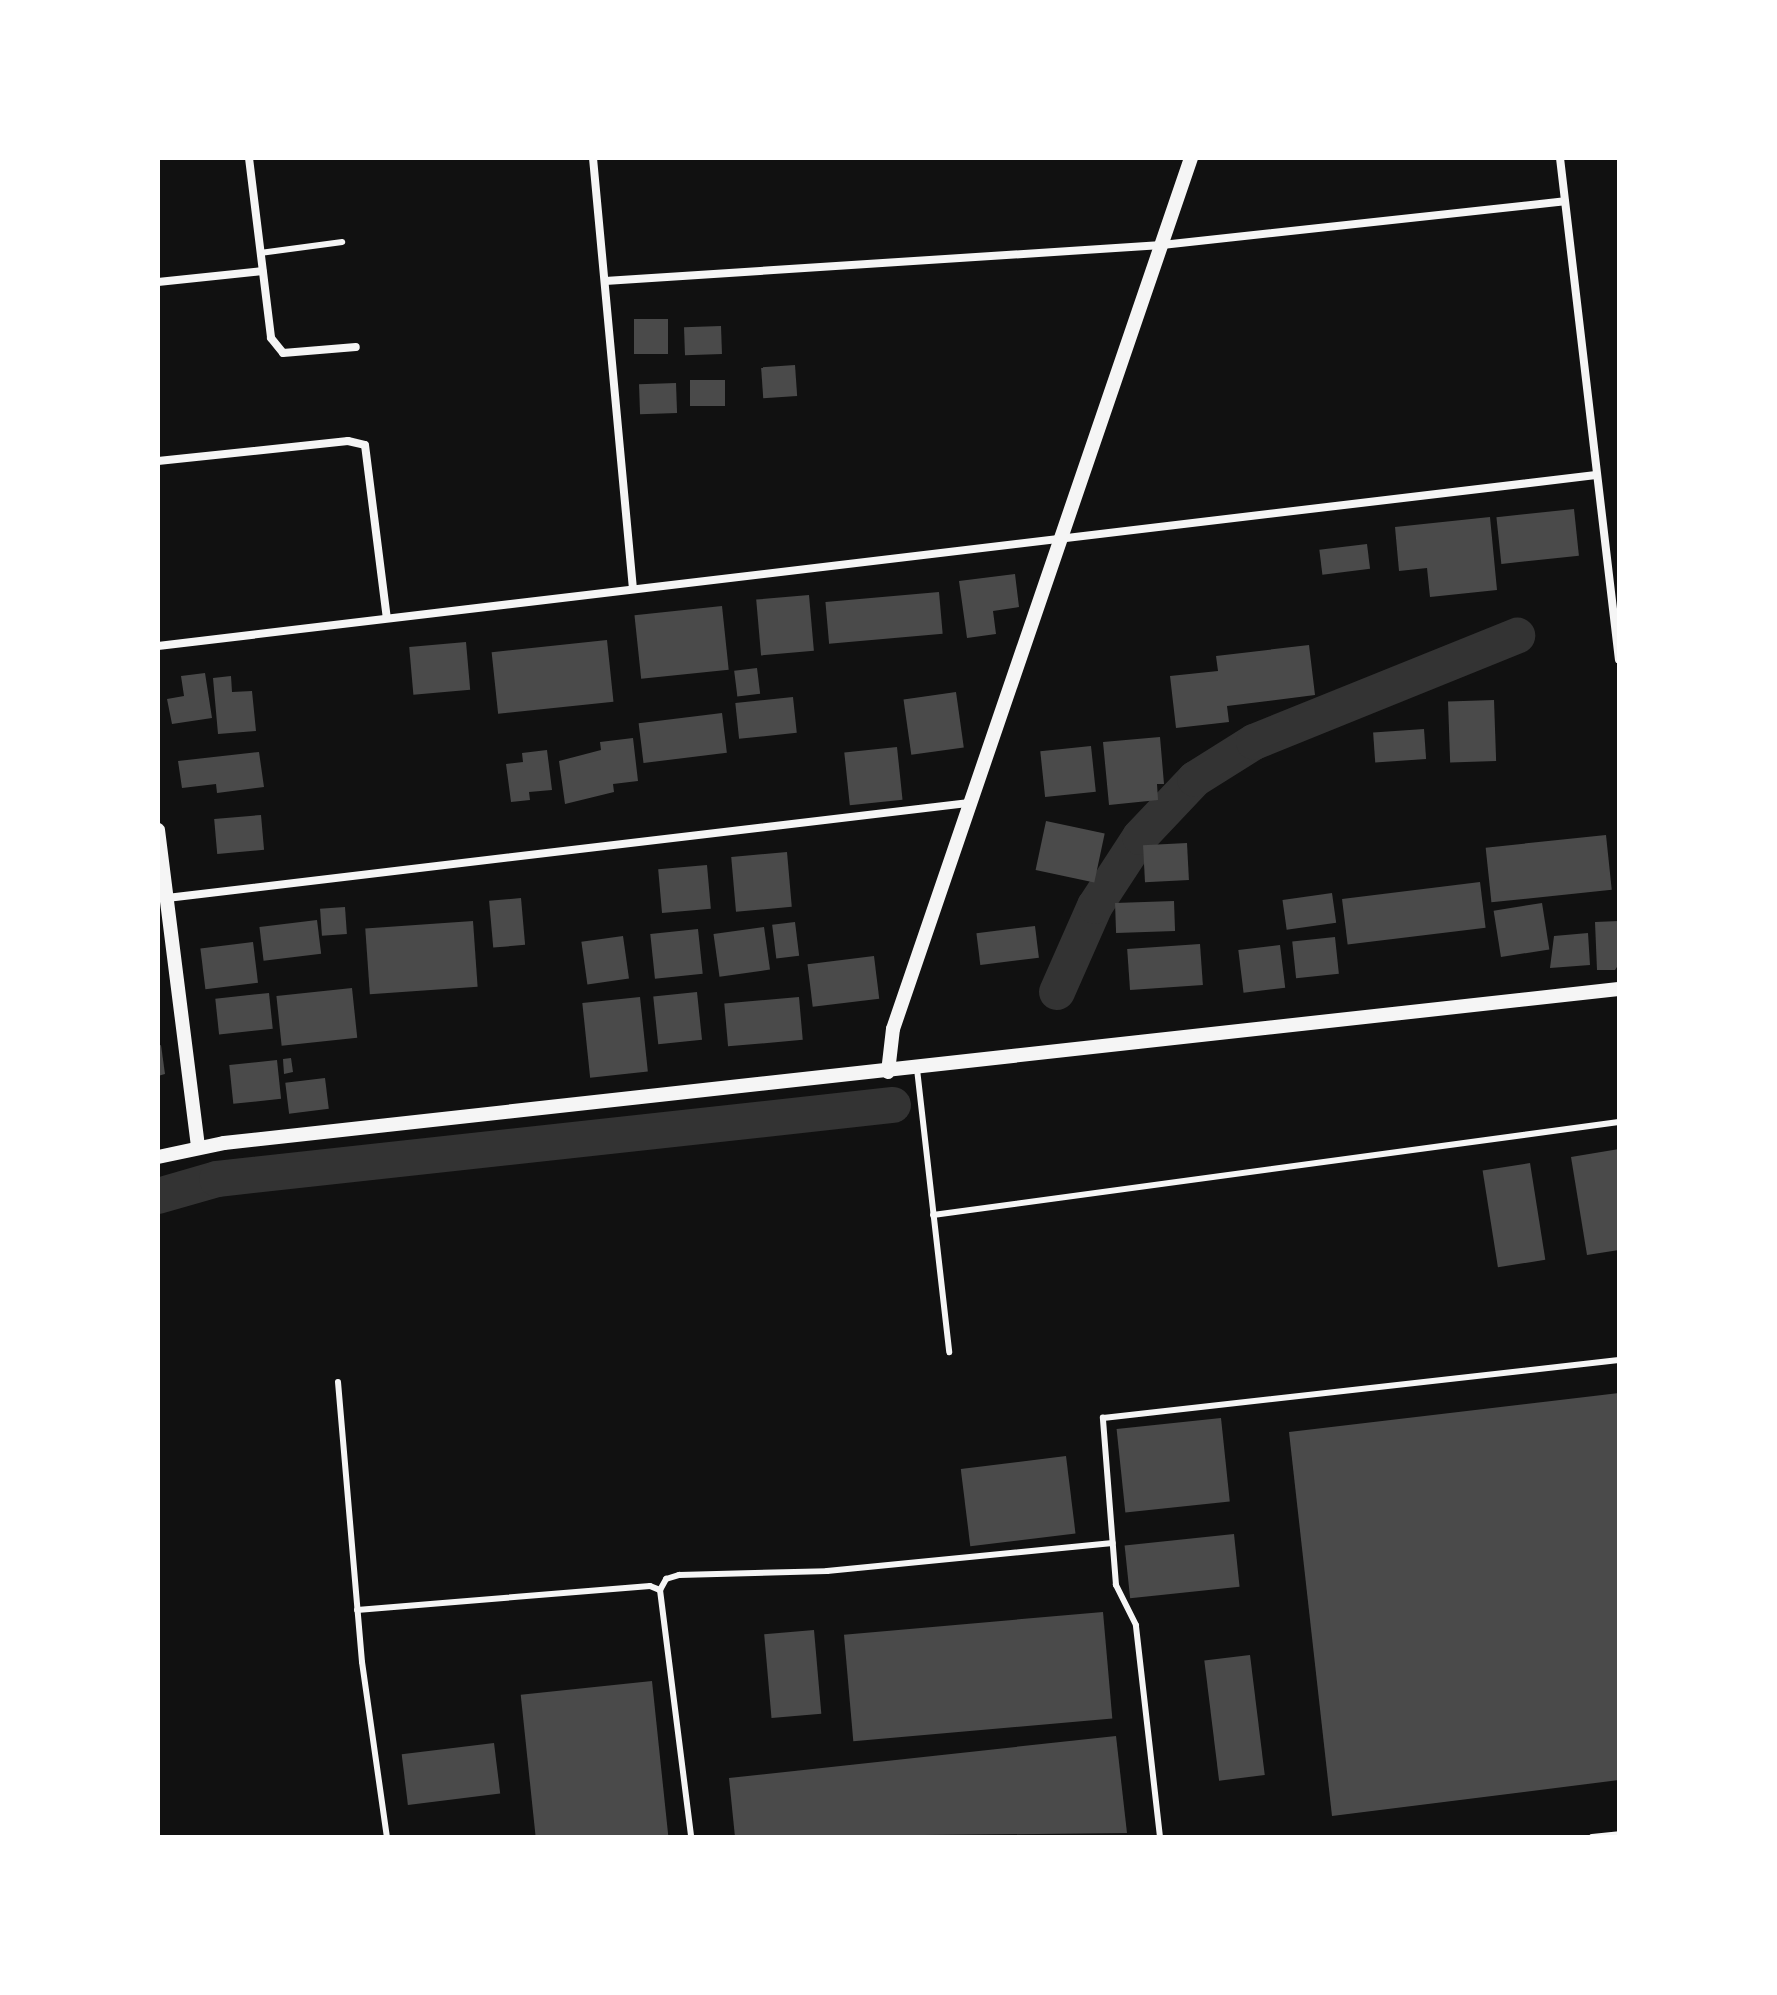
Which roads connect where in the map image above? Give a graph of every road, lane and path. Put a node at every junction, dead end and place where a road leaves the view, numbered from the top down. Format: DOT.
graph roads {
  1 [pos="249,158"];
  2 [pos="593,158"];
  3 [pos="1191,158"];
  4 [pos="1560,158"];
  5 [pos="1565,201"];
  6 [pos="342,242"];
  7 [pos="1162,245"];
  8 [pos="260,253"];
  9 [pos="262,271"];
  10 [pos="605,281"];
  11 [pos="158,282"];
  12 [pos="356,347"];
  13 [pos="158,461"];
  14 [pos="1596,475"];
  15 [pos="1060,537"];
  16 [pos="633,587"];
  17 [pos="387,618"];
  18 [pos="158,646"];
  19 [pos="1619,660"];
  20 [pos="969,803"];
  21 [pos="158,830"];
  22 [pos="167,898"];
  23 [pos="1619,989"];
  24 [pos="917,1069"];
  25 [pos="888,1072"];
  26 [pos="1619,1122"];
  27 [pos="198,1146"];
  28 [pos="158,1157"];
  29 [pos="933,1215"];
  30 [pos="949,1352"];
  31 [pos="1619,1360"];
  32 [pos="338,1382"];
  33 [pos="1113,1543"];
  34 [pos="660,1590"];
  35 [pos="357,1610"];
  36 [pos="1619,1834"];
  37 [pos="387,1837"];
  38 [pos="691,1837"];
  39 [pos="1160,1837"];
  40 [pos="1592,1837"];
  1 -- 8 [label="street"];
  2 -- 10 [label="street"];
  3 -- 7 [label="street"];
  4 -- 5 [label="street"];
  5 -- 7 [label="street"];
  5 -- 14 [label="street"];
  6 -- 8 [label="lane"];
  7 -- 10 [label="street"];
  7 -- 15 [label="street"];
  8 -- 9 [label="street"];
  9 -- 11 [label="street"];
  9 -- 12 [label="street"];
  10 -- 16 [label="street"];
  13 -- 17 [label="street"];
  14 -- 15 [label="street"];
  14 -- 19 [label="street"];
  15 -- 16 [label="street"];
  15 -- 20 [label="street"];
  16 -- 17 [label="street"];
  17 -- 18 [label="street"];
  20 -- 22 [label="street"];
  20 -- 25 [label="street"];
  21 -- 22 [label="street"];
  22 -- 27 [label="street"];
  23 -- 24 [label="street"];
  24 -- 25 [label="street"];
  24 -- 29 [label="lane"];
  25 -- 27 [label="street"];
  26 -- 29 [label="lane"];
  27 -- 28 [label="street"];
  29 -- 30 [label="lane"];
  31 -- 33 [label="lane"];
  32 -- 35 [label="lane"];
  33 -- 34 [label="lane"];
  33 -- 39 [label="lane"];
  34 -- 35 [label="lane"];
  34 -- 38 [label="lane"];
  35 -- 37 [label="lane"];
  36 -- 40 [label="lane"];
}
